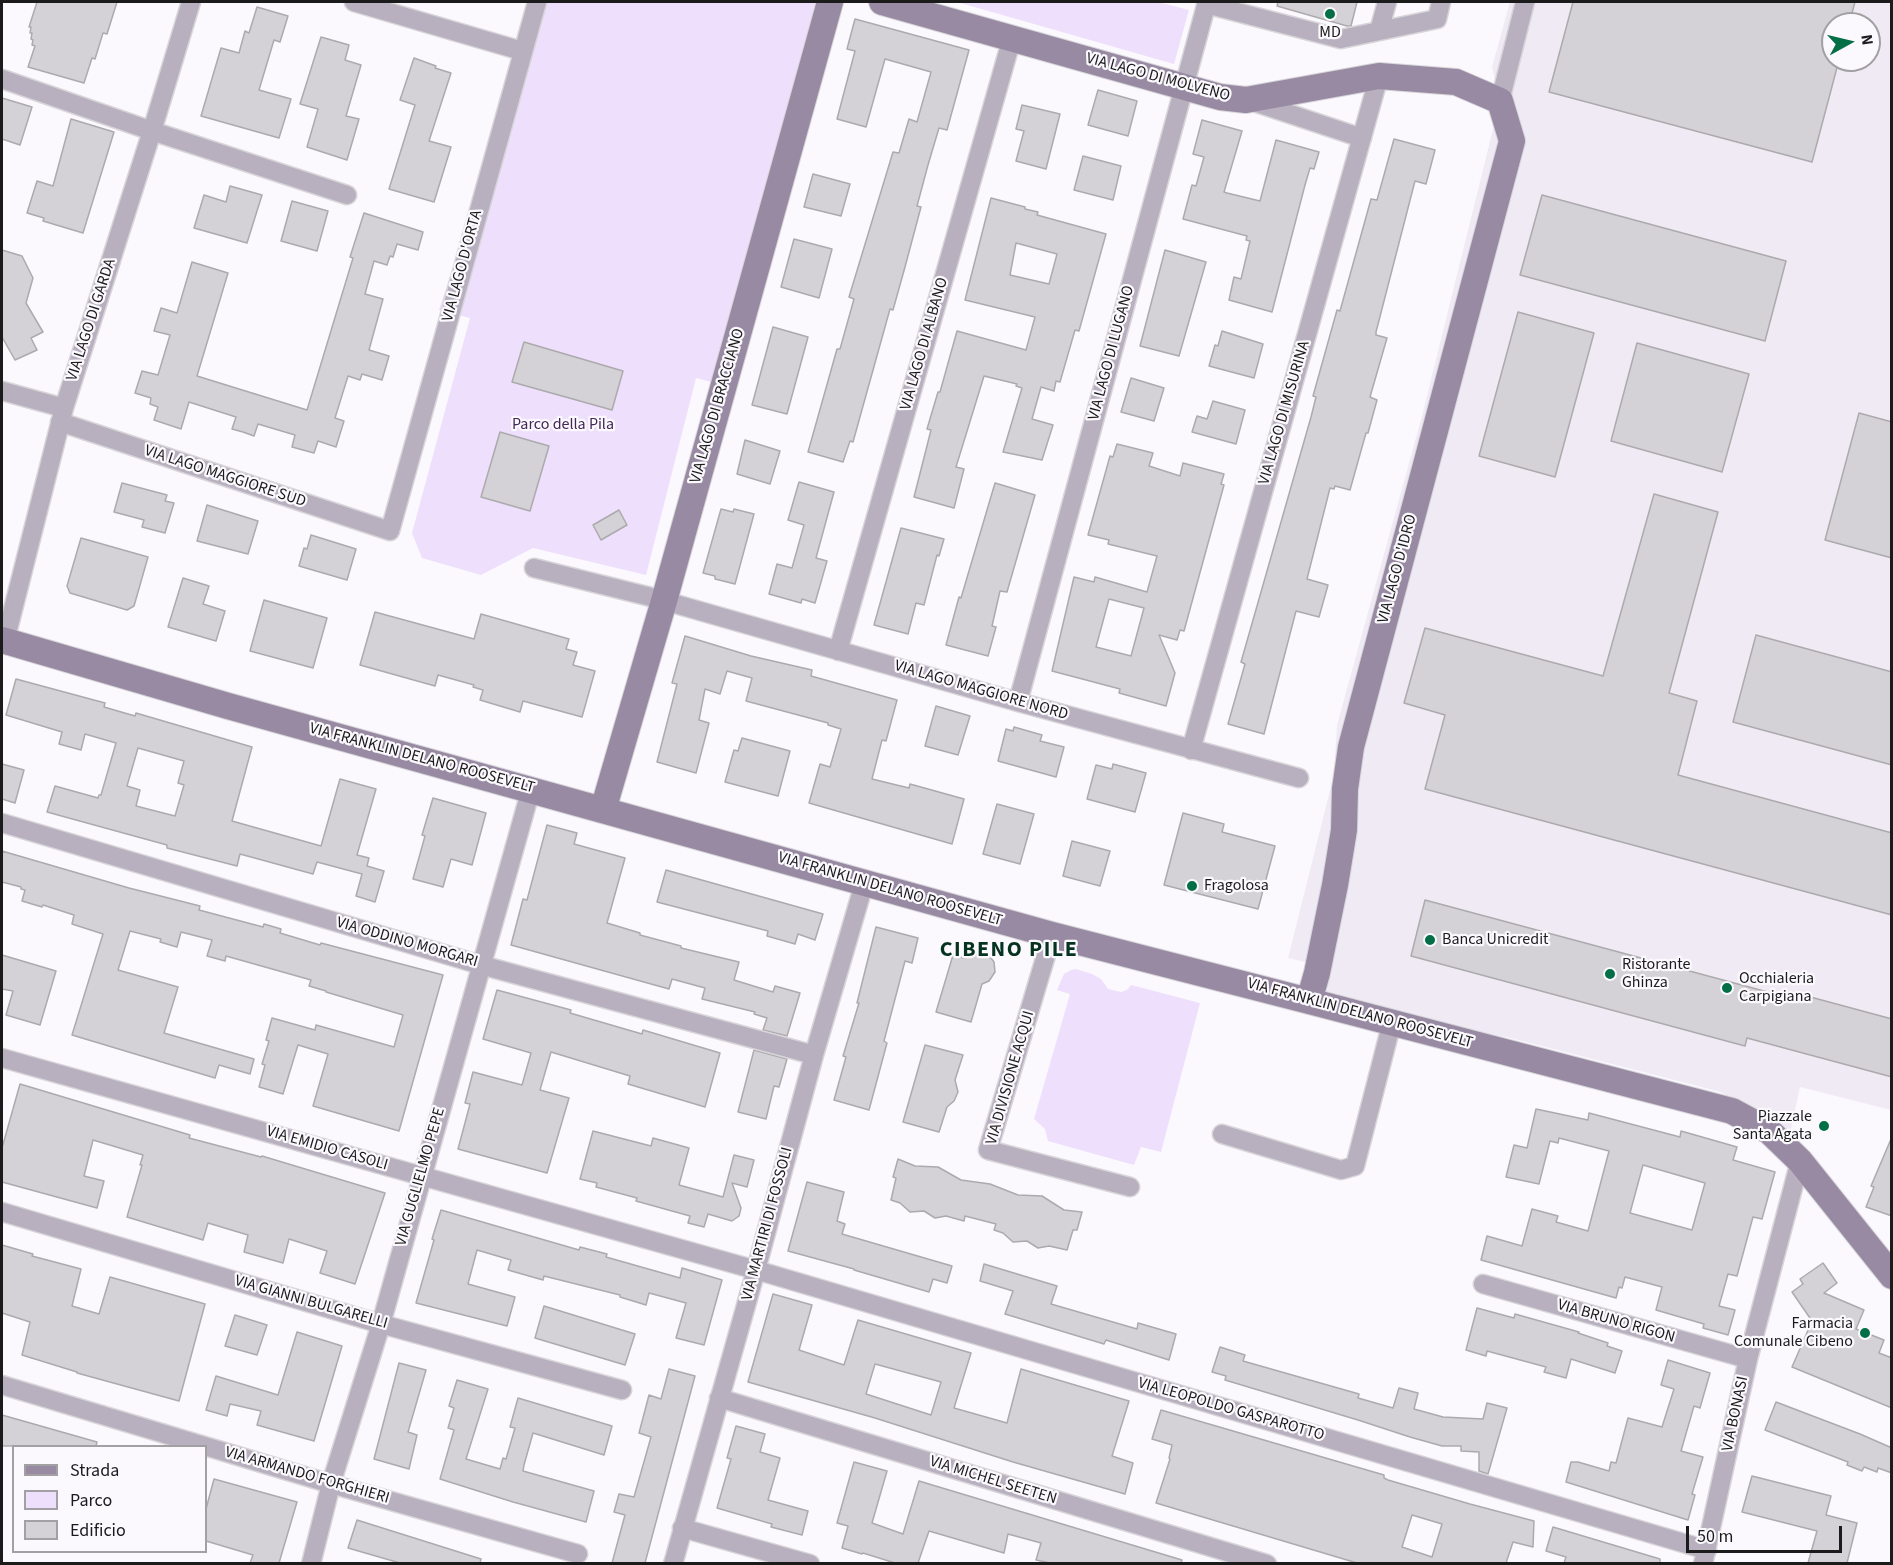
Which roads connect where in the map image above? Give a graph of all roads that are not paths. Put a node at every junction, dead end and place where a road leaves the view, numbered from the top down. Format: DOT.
graph roads {
  1 [pos="191,2"];
  2 [pos="354,2"];
  3 [pos="537,2"];
  4 [pos="830,2"];
  5 [pos="882,2"];
  6 [pos="1387,2"];
  7 [pos="1442,2"];
  8 [pos="1525,2"];
  9 [pos="1206,3"];
  10 [pos="1379,31"];
  11 [pos="1012,38"];
  12 [pos="522,51"];
  13 [pos="1379,76"];
  14 [pos="2,79"];
  15 [pos="1184,87"];
  16 [pos="1246,100"];
  17 [pos="1500,101"];
  18 [pos="152,131"];
  19 [pos="1362,138"];
  20 [pos="347,195"];
  21 [pos="2,391"];
  22 [pos="62,415"];
  23 [pos="390,531"];
  24 [pos="534,568"];
  25 [pos="664,601"];
  26 [pos="3,640"];
  27 [pos="838,651"];
  28 [pos="1018,702"];
  29 [pos="1191,750"];
  30 [pos="1299,778"];
  31 [pos="531,789"];
  32 [pos="603,810"];
  33 [pos="2,823"];
  34 [pos="864,884"];
  35 [pos="1052,935"];
  36 [pos="481,965"];
  37 [pos="1309,1000"];
  38 [pos="1392,1022"];
  39 [pos="814,1055"];
  40 [pos="2,1058"];
  41 [pos="1222,1134"];
  42 [pos="1800,1161"];
  43 [pos="421,1175"];
  44 [pos="1130,1187"];
  45 [pos="2,1212"];
  46 [pos="756,1270"];
  47 [pos="1892,1276"];
  48 [pos="1483,1284"];
  49 [pos="381,1324"];
  50 [pos="1748,1359"];
  51 [pos="2,1385"];
  52 [pos="622,1390"];
  53 [pos="719,1398"];
  54 [pos="201,1445"];
  55 [pos="207,1447"];
  56 [pos="331,1484"];
  57 [pos="682,1528"];
  58 [pos="578,1554"];
  59 [pos="1705,1557"];
  60 [pos="311,1563"];
  61 [pos="672,1563"];
  62 [pos="810,1563"];
  63 [pos="1268,1563"];
  1 -- 18 [label="street, VIA LAGO DI GARDA"];
  2 -- 12 [label="street"];
  3 -- 12 [label="street, VIA LAGO D'ORTA"];
  4 -- 25 [label="street, VIA LAGO DI BRACCIANO"];
  5 -- 11 [label="street, VIA LAGO DI MOLVENO"];
  6 -- 10 [label="street"];
  7 -- 10 [label="street, VIA LAGO DI LUGANO"];
  8 -- 17 [label="street"];
  9 -- 10 [label="street, VIA LAGO DI LUGANO"];
  9 -- 15 [label="street, VIA LAGO DI LUGANO"];
  11 -- 15 [label="street, VIA LAGO DI MOLVENO"];
  11 -- 27 [label="street, VIA LAGO DI ALBANO"];
  12 -- 23 [label="street, VIA LAGO D'ORTA"];
  13 -- 16 [label="street, VIA LAGO DI MOLVENO"];
  13 -- 17 [label="street, VIA LAGO DI MOLVENO"];
  13 -- 19 [label="street, VIA LAGO DI MISURINA"];
  14 -- 18 [label="street"];
  15 -- 16 [label="street, VIA LAGO DI MOLVENO"];
  15 -- 28 [label="street, VIA LAGO DI LUGANO"];
  16 -- 19 [label="street"];
  17 -- 37 [label="street, VIA LAGO D'IDRO"];
  18 -- 20 [label="street"];
  18 -- 22 [label="street, VIA LAGO DI GARDA"];
  19 -- 29 [label="street, VIA LAGO DI MISURINA"];
  21 -- 22 [label="street, VIA LAGO MAGGIORE SUD"];
  22 -- 23 [label="street, VIA LAGO MAGGIORE SUD"];
  22 -- 26 [label="street, VIA LAGO DI GARDA"];
  24 -- 25 [label="street"];
  25 -- 27 [label="street, VIA LAGO MAGGIORE NORD"];
  25 -- 32 [label="street, VIA LAGO DI BRACCIANO"];
  26 -- 31 [label="street, VIA FRANKLIN DELANO ROOSEVELT"];
  27 -- 28 [label="street, VIA LAGO MAGGIORE NORD"];
  28 -- 29 [label="street, VIA LAGO MAGGIORE NORD"];
  29 -- 30 [label="street, VIA LAGO MAGGIORE NORD"];
  31 -- 32 [label="street, VIA FRANKLIN DELANO ROOSEVELT"];
  31 -- 36 [label="street, VIA GUGLIELMO PEPE"];
  32 -- 34 [label="street, VIA FRANKLIN DELANO ROOSEVELT"];
  33 -- 36 [label="street, VIA ODDINO MORGARI"];
  34 -- 35 [label="street, VIA FRANKLIN DELANO ROOSEVELT"];
  34 -- 39 [label="street, VIA MARTIRI DI FOSSOLI"];
  35 -- 37 [label="street, VIA FRANKLIN DELANO ROOSEVELT"];
  35 -- 44 [label="street, VIA DIVISIONE ACQUI"];
  36 -- 39 [label="street, VIA ODDINO MORGARI"];
  36 -- 43 [label="street, VIA GUGLIELMO PEPE"];
  37 -- 38 [label="street, VIA FRANKLIN DELANO ROOSEVELT"];
  38 -- 41 [label="street"];
  38 -- 42 [label="street, VIA FRANKLIN DELANO ROOSEVELT"];
  39 -- 46 [label="street, VIA MARTIRI DI FOSSOLI"];
  40 -- 43 [label="street, VIA EMIDIO CASOLI"];
  42 -- 47 [label="street, VIA FRANKLIN DELANO ROOSEVELT"];
  42 -- 50 [label="street, VIA BONASI"];
  43 -- 46 [label="street, VIA EMIDIO CASOLI"];
  43 -- 49 [label="street, VIA GUGLIELMO PEPE"];
  45 -- 49 [label="street, VIA GIANNI BULGARELLI"];
  46 -- 53 [label="street, VIA MARTIRI DI FOSSOLI"];
  46 -- 59 [label="street, VIA LEOPOLDO GASPAROTTO"];
  48 -- 50 [label="street, VIA BRUNO RIGON"];
  49 -- 52 [label="street, VIA GIANNI BULGARELLI"];
  49 -- 56 [label="street, VIA GUGLIELMO PEPE"];
  50 -- 59 [label="street, VIA BONASI"];
  51 -- 54 [label="street, VIA ARMANDO FORGHIERI"];
  53 -- 57 [label="street, VIA MARTIRI DI FOSSOLI"];
  53 -- 63 [label="street, VIA MICHEL SEETEN"];
  55 -- 56 [label="street, VIA ARMANDO FORGHIERI"];
  56 -- 58 [label="street, VIA ARMANDO FORGHIERI"];
  56 -- 60 [label="street, VIA GUGLIELMO PEPE"];
  57 -- 61 [label="street, VIA MARTIRI DI FOSSOLI"];
  57 -- 62 [label="street"];
}
